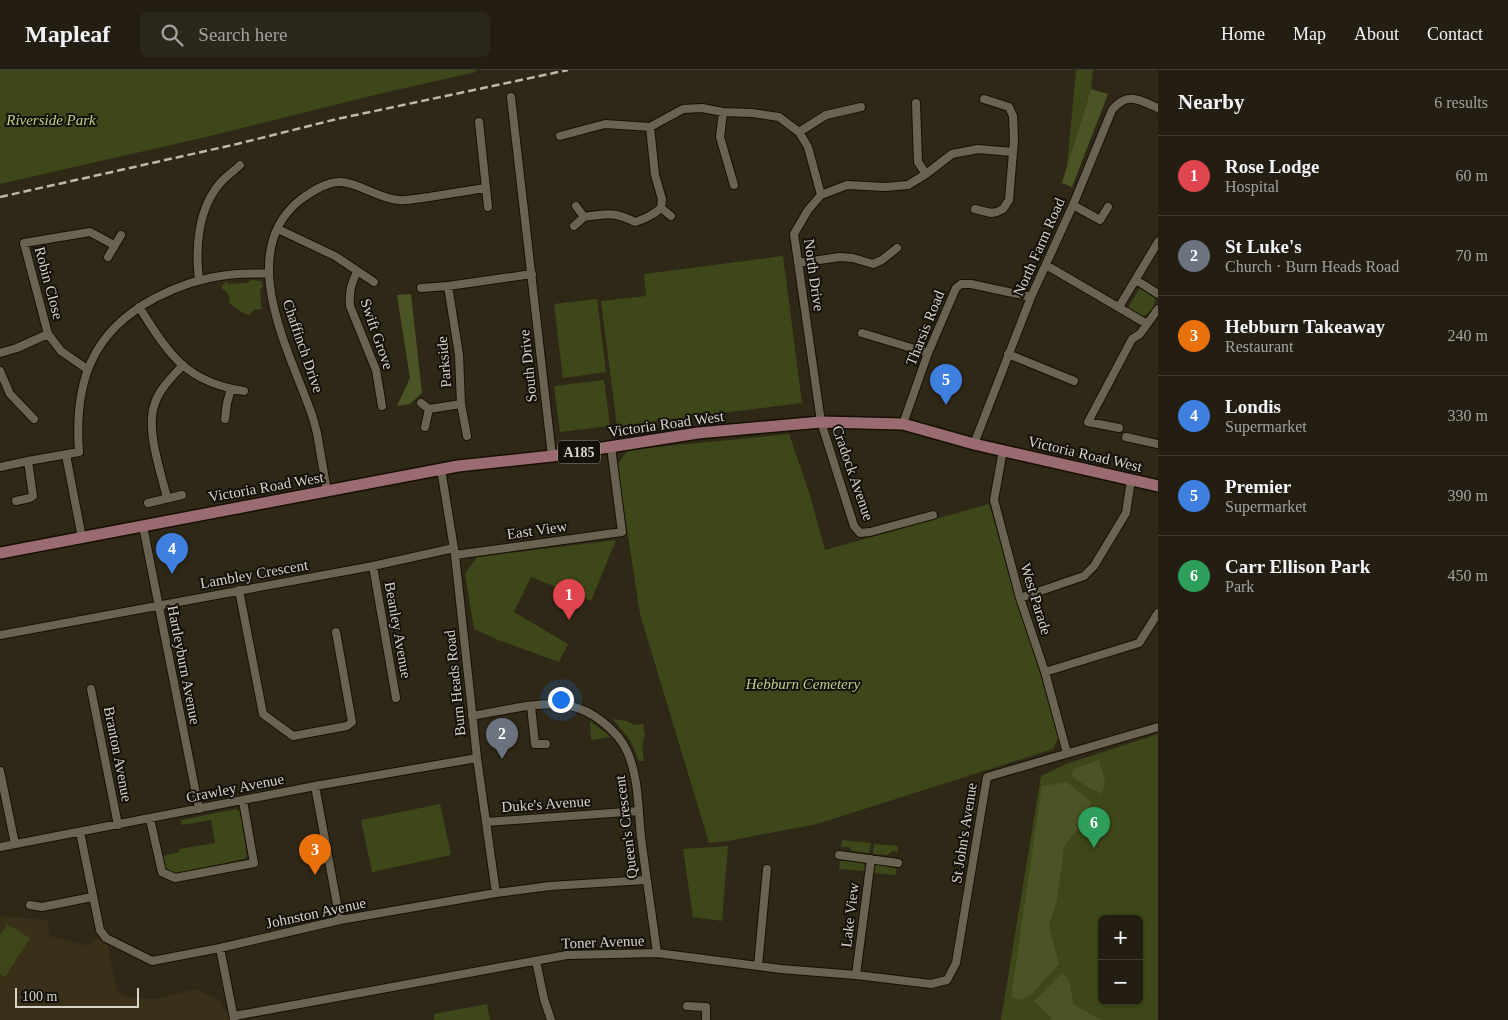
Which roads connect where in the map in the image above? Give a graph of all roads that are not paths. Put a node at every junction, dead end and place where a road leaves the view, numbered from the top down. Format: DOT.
graph roads {
  1 [pos="511,98"];
  2 [pos="984,99"];
  3 [pos="916,103"];
  4 [pos="861,107"];
  5 [pos="1158,108"];
  6 [pos="722,112"];
  7 [pos="479,122"];
  8 [pos="650,127"];
  9 [pos="799,132"];
  10 [pos="560,136"];
  11 [pos="1013,152"];
  12 [pos="240,165"];
  13 [pos="926,174"];
  14 [pos="734,185"];
  15 [pos="485,188"];
  16 [pos="821,195"];
  17 [pos="1073,205"];
  18 [pos="576,206"];
  19 [pos="488,207"];
  20 [pos="1108,207"];
  21 [pos="661,208"];
  22 [pos="975,209"];
  23 [pos="671,216"];
  24 [pos="584,217"];
  25 [pos="574,226"];
  26 [pos="278,229"];
  27 [pos="121,234"];
  28 [pos="1158,242"];
  29 [pos="114,245"];
  30 [pos="897,248"];
  31 [pos="108,257"];
  32 [pos="798,263"];
  33 [pos="1046,265"];
  34 [pos="357,272"];
  35 [pos="270,273"];
  36 [pos="532,274"];
  37 [pos="199,280"];
  38 [pos="1136,280"];
  39 [pos="374,282"];
  40 [pos="448,286"];
  41 [pos="421,288"];
  42 [pos="1158,294"];
  43 [pos="1031,297"];
  44 [pos="139,307"];
  45 [pos="1120,307"];
  46 [pos="1158,309"];
  47 [pos="1147,324"];
  48 [pos="862,333"];
  49 [pos="48,334"];
  50 [pos="0,353"];
  51 [pos="928,354"];
  52 [pos="1008,354"];
  53 [pos="183,365"];
  54 [pos="87,370"];
  55 [pos="0,371"];
  56 [pos="1074,381"];
  57 [pos="231,389"];
  58 [pos="244,391"];
  59 [pos="421,402"];
  60 [pos="461,404"];
  61 [pos="382,406"];
  62 [pos="429,409"];
  63 [pos="34,419"];
  64 [pos="225,419"];
  65 [pos="821,422"];
  66 [pos="904,424"];
  67 [pos="425,427"];
  68 [pos="1119,428"];
  69 [pos="468,436"];
  70 [pos="1126,437"];
  71 [pos="1157,441"];
  72 [pos="974,444"];
  73 [pos="611,448"];
  74 [pos="1003,450"];
  75 [pos="66,455"];
  76 [pos="552,456"];
  77 [pos="28,461"];
  78 [pos="0,467"];
  79 [pos="440,470"];
  80 [pos="1131,480"];
  81 [pos="1158,486"];
  82 [pos="327,491"];
  83 [pos="182,495"];
  84 [pos="167,498"];
  85 [pos="16,501"];
  86 [pos="148,503"];
  87 [pos="933,514"];
  88 [pos="143,526"];
  89 [pos="82,538"];
  90 [pos="455,552"];
  91 [pos="0,553"];
  92 [pos="373,566"];
  93 [pos="239,590"];
  94 [pos="1020,598"];
  95 [pos="158,605"];
  96 [pos="1158,613"];
  97 [pos="336,632"];
  98 [pos="0,635"];
  99 [pos="1045,672"];
  100 [pos="91,689"];
  101 [pos="396,698"];
  102 [pos="531,706"];
  103 [pos="472,716"];
  104 [pos="1158,727"];
  105 [pos="546,744"];
  106 [pos="1067,753"];
  107 [pos="476,758"];
  108 [pos="0,771"];
  109 [pos="315,786"];
  110 [pos="243,801"];
  111 [pos="199,810"];
  112 [pos="639,811"];
  113 [pos="150,819"];
  114 [pos="486,822"];
  115 [pos="118,825"];
  116 [pos="80,832"];
  117 [pos="15,844"];
  118 [pos="0,847"];
  119 [pos="839,855"];
  120 [pos="871,859"];
  121 [pos="898,863"];
  122 [pos="767,869"];
  123 [pos="646,880"];
  124 [pos="496,894"];
  125 [pos="92,897"];
  126 [pos="30,905"];
  127 [pos="340,920"];
  128 [pos="220,948"];
  129 [pos="657,953"];
  130 [pos="536,961"];
  131 [pos="758,966"];
  132 [pos="856,975"];
  133 [pos="948,980"];
  134 [pos="687,1006"];
  135 [pos="234,1018"];
  136 [pos="551,1020"];
  137 [pos="706,1020"];
  1 -- 36 [label="street, South Drive"];
  2 -- 11 [label="street"];
  3 -- 13 [label="street"];
  4 -- 9 [label="street"];
  5 -- 17 [label="street, North Farm Road"];
  6 -- 8 [label="street"];
  6 -- 9 [label="street"];
  6 -- 14 [label="street"];
  7 -- 15 [label="street"];
  8 -- 10 [label="street"];
  8 -- 21 [label="street"];
  9 -- 16 [label="street"];
  11 -- 13 [label="street"];
  11 -- 22 [label="street"];
  12 -- 37 [label="street"];
  13 -- 16 [label="street"];
  15 -- 19 [label="street"];
  15 -- 26 [label="street, Chaffinch Drive"];
  16 -- 32 [label="street, North Drive"];
  17 -- 20 [label="street"];
  17 -- 33 [label="street, North Farm Road"];
  18 -- 24 [label="street"];
  21 -- 23 [label="street"];
  21 -- 24 [label="street"];
  24 -- 25 [label="street"];
  26 -- 34 [label="street, Swift Grove"];
  26 -- 35 [label="street, Chaffinch Drive"];
  27 -- 29 [label="street"];
  28 -- 38 [label="street"];
  29 -- 31 [label="street"];
  29 -- 49 [label="street, Robin Close"];
  30 -- 32 [label="street"];
  32 -- 65 [label="street, North Drive"];
  33 -- 43 [label="street, North Farm Road"];
  33 -- 45 [label="street"];
  34 -- 39 [label="street, Swift Grove"];
  34 -- 61 [label="street, Swift Grove"];
  35 -- 37 [label="street"];
  35 -- 82 [label="street, Chaffinch Drive"];
  36 -- 40 [label="street"];
  36 -- 76 [label="street, South Drive"];
  37 -- 44 [label="street"];
  38 -- 42 [label="street"];
  38 -- 45 [label="street"];
  40 -- 41 [label="street"];
  40 -- 60 [label="street, Parkside"];
  43 -- 51 [label="street, Tharsis Road"];
  43 -- 52 [label="street, North Farm Road"];
  44 -- 53 [label="street"];
  44 -- 54 [label="street"];
  45 -- 47 [label="street"];
  46 -- 47 [label="street"];
  47 -- 68 [label="street"];
  48 -- 51 [label="street"];
  49 -- 50 [label="street, Robin Close"];
  49 -- 54 [label="street, Robin Close"];
  51 -- 66 [label="street, Tharsis Road"];
  52 -- 56 [label="street"];
  52 -- 72 [label="street, North Farm Road"];
  53 -- 57 [label="street"];
  53 -- 84 [label="street"];
  54 -- 75 [label="street"];
  55 -- 63 [label="street"];
  57 -- 58 [label="street"];
  57 -- 64 [label="street"];
  59 -- 62 [label="street"];
  60 -- 62 [label="street"];
  60 -- 69 [label="street, Parkside"];
  62 -- 67 [label="street"];
  65 -- 66 [label="main road, Victoria Road West / A185"];
  65 -- 73 [label="main road, Victoria Road West / A185"];
  65 -- 87 [label="street, Cradock Avenue"];
  66 -- 72 [label="main road, Victoria Road West / A185"];
  70 -- 71 [label="street"];
  72 -- 74 [label="main road, Victoria Road West / A185"];
  73 -- 76 [label="main road, Victoria Road West / A185"];
  73 -- 90 [label="street, East View"];
  74 -- 80 [label="main road, Victoria Road West / A185"];
  74 -- 94 [label="street, West Parade"];
  75 -- 77 [label="street"];
  75 -- 89 [label="street"];
  76 -- 79 [label="main road, Victoria Road West / A185"];
  77 -- 78 [label="street"];
  77 -- 85 [label="street"];
  79 -- 82 [label="main road, Victoria Road West / A185"];
  79 -- 90 [label="street, Burn Heads Road"];
  80 -- 81 [label="main road, Victoria Road West / A185"];
  80 -- 94 [label="street"];
  82 -- 88 [label="main road, Victoria Road West / A185"];
  83 -- 84 [label="street"];
  84 -- 86 [label="street"];
  88 -- 89 [label="main road, Victoria Road West / A185"];
  88 -- 95 [label="street, Hartleyburn Avenue"];
  89 -- 91 [label="main road, Victoria Road West / A185"];
  90 -- 92 [label="street, Lambley Crescent"];
  90 -- 103 [label="street, Burn Heads Road"];
  92 -- 93 [label="street, Lambley Crescent"];
  92 -- 101 [label="street, Beanley Avenue"];
  93 -- 95 [label="street, Lambley Crescent"];
  93 -- 97 [label="street"];
  94 -- 99 [label="street, West Parade"];
  95 -- 98 [label="street, Lambley Crescent"];
  95 -- 111 [label="street, Hartleyburn Avenue"];
  96 -- 99 [label="street"];
  99 -- 106 [label="street, West Parade"];
  100 -- 115 [label="street, Branton Avenue"];
  102 -- 103 [label="street, Queen's Crescent"];
  102 -- 105 [label="street"];
  102 -- 112 [label="street, Queen's Crescent"];
  103 -- 107 [label="street, Burn Heads Road"];
  104 -- 106 [label="street, St John's Avenue"];
  106 -- 133 [label="street, St John's Avenue"];
  107 -- 109 [label="street, Crawley Avenue"];
  107 -- 114 [label="street, Burn Heads Road"];
  108 -- 117 [label="street"];
  109 -- 110 [label="street, Crawley Avenue"];
  109 -- 127 [label="street"];
  110 -- 111 [label="street, Crawley Avenue"];
  110 -- 113 [label="street"];
  111 -- 113 [label="street, Crawley Avenue"];
  112 -- 114 [label="street, Duke's Avenue"];
  112 -- 123 [label="street, Queen's Crescent"];
  113 -- 115 [label="street, Crawley Avenue"];
  114 -- 124 [label="street, Burn Heads Road"];
  115 -- 116 [label="street, Crawley Avenue"];
  116 -- 117 [label="street, Crawley Avenue"];
  116 -- 125 [label="street, Johnston Avenue"];
  117 -- 118 [label="street, Crawley Avenue"];
  119 -- 120 [label="street"];
  120 -- 121 [label="street"];
  120 -- 132 [label="street, Lake View"];
  122 -- 131 [label="street"];
  123 -- 124 [label="street, Johnston Avenue"];
  123 -- 129 [label="street, Queen's Crescent"];
  124 -- 127 [label="street, Johnston Avenue"];
  125 -- 126 [label="street"];
  125 -- 128 [label="street, Johnston Avenue"];
  127 -- 128 [label="street, Johnston Avenue"];
  128 -- 135 [label="street"];
  129 -- 130 [label="street, Toner Avenue"];
  129 -- 131 [label="street, Toner Avenue"];
  130 -- 135 [label="street, Toner Avenue"];
  130 -- 136 [label="street"];
  131 -- 132 [label="street, Toner Avenue"];
  132 -- 133 [label="street, Toner Avenue"];
  134 -- 137 [label="street"];
}
